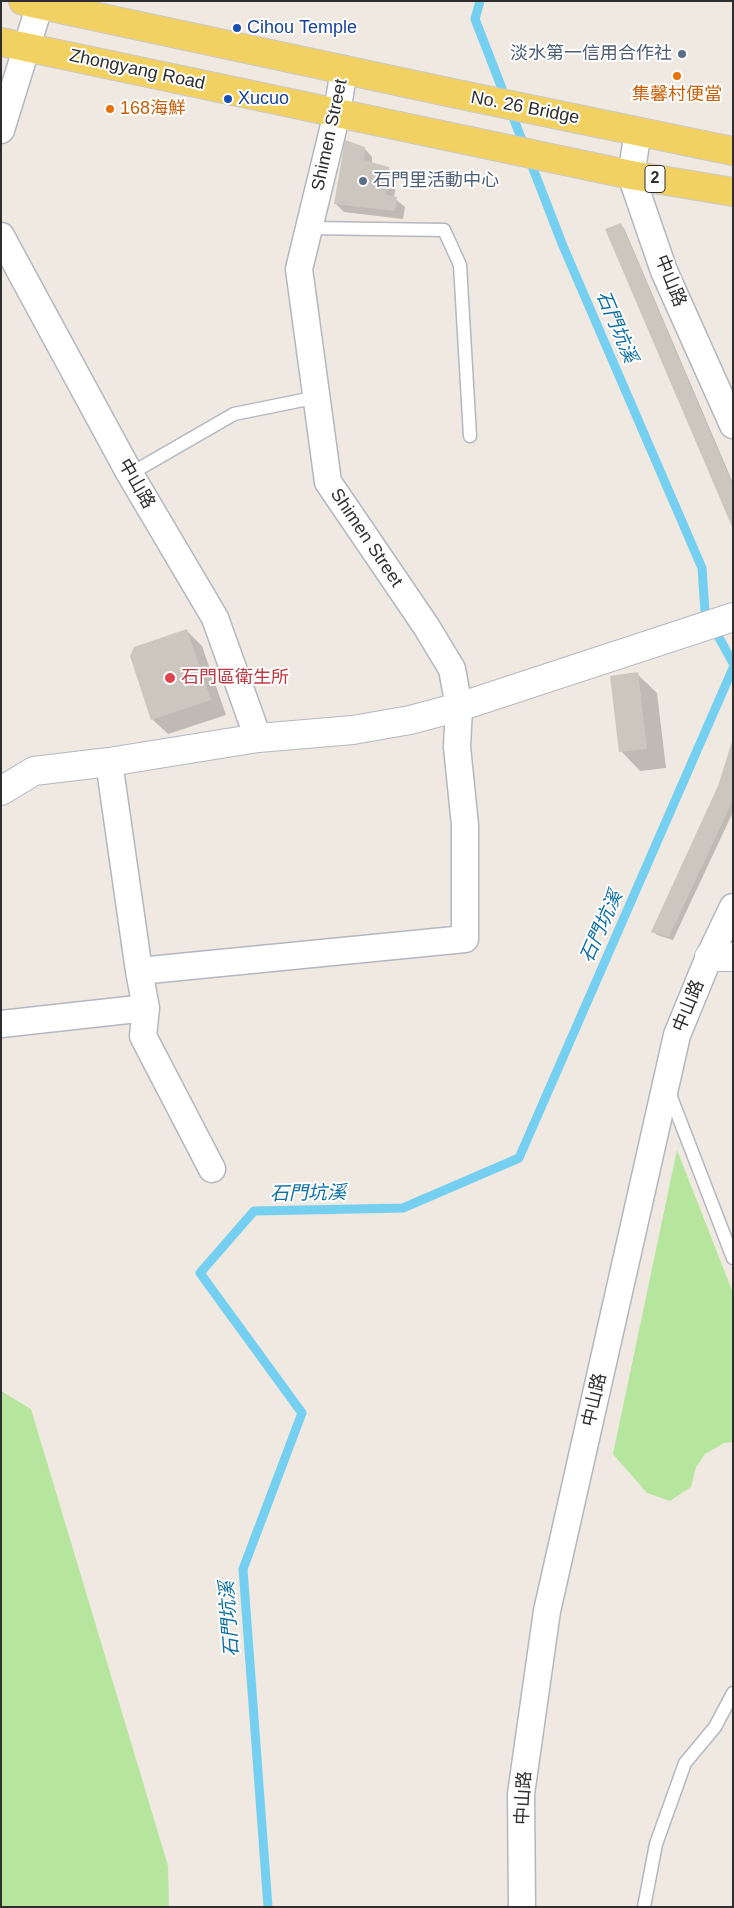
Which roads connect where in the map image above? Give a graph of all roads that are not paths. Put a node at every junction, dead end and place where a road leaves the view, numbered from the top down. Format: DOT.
graph roads {
  1 [pos="32,3"];
  2 [pos="1,42"];
  3 [pos="28,46"];
  4 [pos="344,69"];
  5 [pos="337,113"];
  6 [pos="1,130"];
  7 [pos="638,132"];
  8 [pos="733,151"];
  9 [pos="631,175"];
  10 [pos="733,192"];
  11 [pos="309,228"];
  12 [pos="1,236"];
  13 [pos="318,397"];
  14 [pos="733,425"];
  15 [pos="470,436"];
  16 [pos="130,474"];
  17 [pos="733,617"];
  18 [pos="459,707"];
  19 [pos="258,738"];
  20 [pos="109,762"];
  21 [pos="1,791"];
  22 [pos="733,907"];
  23 [pos="721,957"];
  24 [pos="139,971"];
  25 [pos="146,1008"];
  26 [pos="1,1024"];
  27 [pos="666,1085"];
  28 [pos="212,1169"];
  29 [pos="733,1258"];
  30 [pos="733,1693"];
  31 [pos="522,1907"];
  32 [pos="644,1907"];
  1 -- 3 [label="street"];
  1 -- 4 [label="main road"];
  2 -- 3 [label="main road, Zhongyang Road / 2"];
  3 -- 5 [label="main road, Zhongyang Road / 2"];
  3 -- 6 [label="street"];
  4 -- 5 [label="street, Shimen Street"];
  4 -- 7 [label="main road, No. 26 Bridge"];
  5 -- 9 [label="main road, Zhongyang Road / 2"];
  5 -- 11 [label="street, Shimen Street"];
  7 -- 8 [label="main road"];
  7 -- 9 [label="street, 中山路"];
  9 -- 10 [label="main road, 2"];
  9 -- 14 [label="street, 中山路"];
  11 -- 13 [label="street, Shimen Street"];
  11 -- 15 [label="lane"];
  12 -- 16 [label="street, 中山路"];
  13 -- 16 [label="lane"];
  13 -- 18 [label="street, Shimen Street"];
  16 -- 19 [label="street, 中山路"];
  17 -- 18 [label="street"];
  18 -- 19 [label="street"];
  18 -- 24 [label="street, Shimen Street"];
  19 -- 20 [label="street"];
  20 -- 21 [label="street"];
  20 -- 24 [label="street"];
  22 -- 23 [label="street, 中山路"];
  23 -- 27 [label="street, 中山路"];
  24 -- 25 [label="street"];
  25 -- 26 [label="street"];
  25 -- 28 [label="street"];
  27 -- 29 [label="lane"];
  27 -- 31 [label="street, 中山路"];
  30 -- 32 [label="lane"];
}
